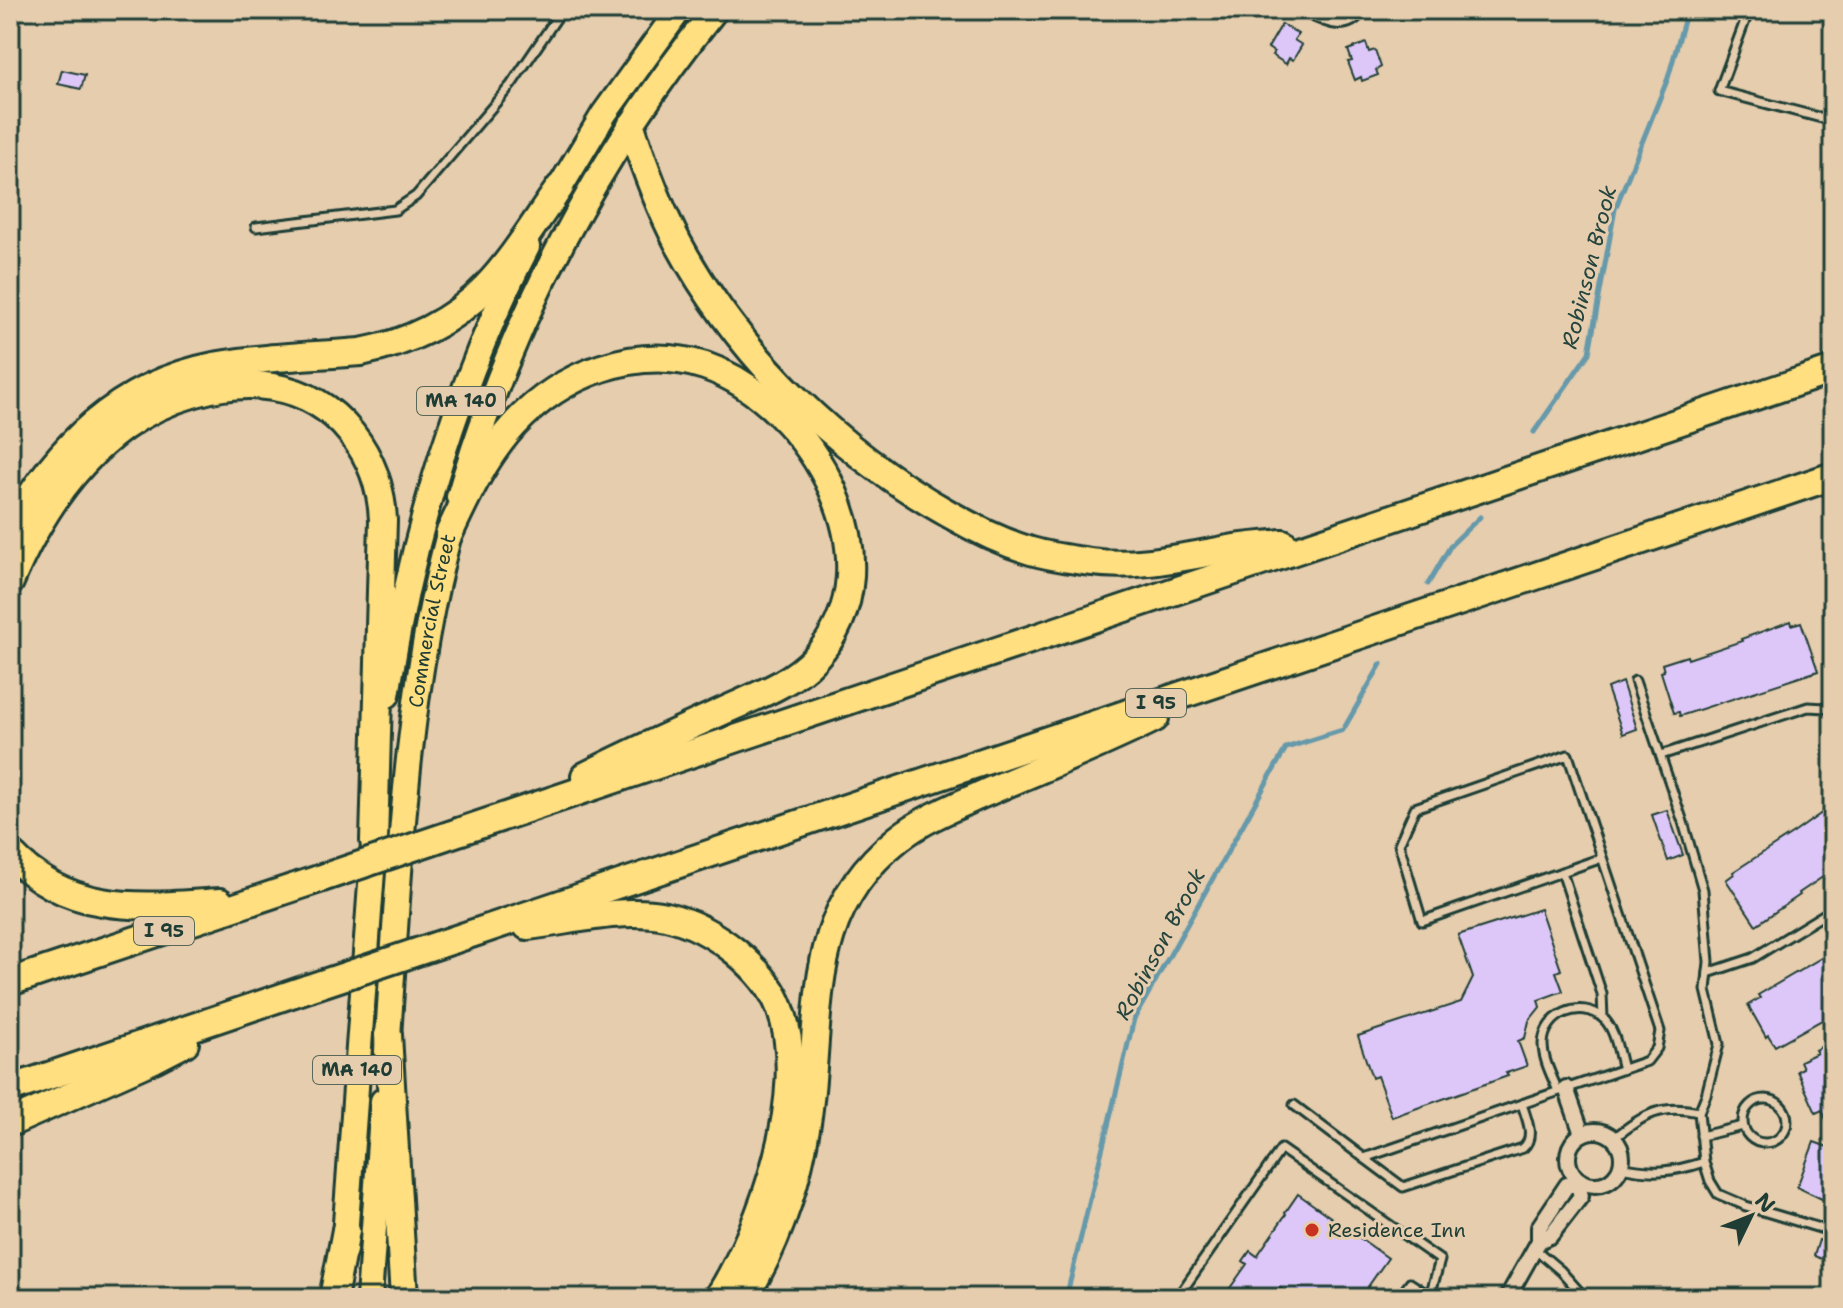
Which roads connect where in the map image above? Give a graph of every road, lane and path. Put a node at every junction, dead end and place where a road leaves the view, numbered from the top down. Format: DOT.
graph roads {
  1 [pos="562,10"];
  2 [pos="679,10"];
  3 [pos="715,10"];
  4 [pos="1307,10"];
  5 [pos="1359,10"];
  6 [pos="1749,10"];
  7 [pos="1833,121"];
  8 [pos="631,126"];
  9 [pos="560,187"];
  10 [pos="256,227"];
  11 [pos="1833,370"];
  12 [pos="1833,476"];
  13 [pos="10,530"];
  14 [pos="449,534"];
  15 [pos="1338,536"];
  16 [pos="10,582"];
  17 [pos="1239,675"];
  18 [pos="1635,681"];
  19 [pos="1833,712"];
  20 [pos="1661,755"];
  21 [pos="514,814"];
  22 [pos="374,841"];
  23 [pos="10,853"];
  24 [pos="1602,858"];
  25 [pos="1562,872"];
  26 [pos="255,900"];
  27 [pos="1833,909"];
  28 [pos="480,931"];
  29 [pos="1708,973"];
  30 [pos="10,982"];
  31 [pos="253,1007"];
  32 [pos="1603,1018"];
  33 [pos="388,1035"];
  34 [pos="1623,1069"];
  35 [pos="10,1089"];
  36 [pos="1562,1090"];
  37 [pos="1522,1104"];
  38 [pos="1294,1105"];
  39 [pos="1699,1112"];
  40 [pos="10,1123"];
  41 [pos="1743,1126"];
  42 [pos="1582,1134"];
  43 [pos="1701,1136"];
  44 [pos="1614,1138"];
  45 [pos="1364,1158"];
  46 [pos="1704,1162"];
  47 [pos="1621,1167"];
  48 [pos="1580,1183"];
  49 [pos="346,1230"];
  50 [pos="1833,1232"];
  51 [pos="1537,1245"];
  52 [pos="1432,1297"];
  53 [pos="333,1298"];
  54 [pos="341,1298"];
  55 [pos="369,1298"];
  56 [pos="404,1298"];
  57 [pos="718,1298"];
  58 [pos="744,1298"];
  59 [pos="1177,1298"];
  60 [pos="1399,1298"];
  61 [pos="1507,1298"];
  62 [pos="1585,1298"];
  1 -- 10 [label="lane"];
  2 -- 9 [label="main road, Commercial Street / MA 140"];
  3 -- 8 [label="main road, Commercial Street / MA 140"];
  4 -- 5 [label="street"];
  6 -- 7 [label="lane"];
  8 -- 14 [label="main road, Commercial Street / MA 140"];
  8 -- 15 [label="highway"];
  9 -- 13 [label="highway"];
  9 -- 22 [label="main road, Commercial Street / MA 140"];
  11 -- 15 [label="highway, I 95"];
  12 -- 17 [label="highway, I 95"];
  14 -- 21 [label="highway"];
  14 -- 33 [label="main road, Commercial Street / MA 140"];
  15 -- 21 [label="highway, I 95"];
  16 -- 22 [label="highway"];
  17 -- 28 [label="highway, I 95"];
  17 -- 58 [label="highway"];
  18 -- 20 [label="lane"];
  19 -- 20 [label="lane"];
  20 -- 29 [label="lane"];
  21 -- 26 [label="highway, I 95, bridge"];
  22 -- 49 [label="main road, Commercial Street / MA 140"];
  23 -- 26 [label="highway"];
  24 -- 25 [label="lane"];
  24 -- 25 [label="lane"];
  24 -- 34 [label="lane"];
  25 -- 32 [label="lane"];
  26 -- 30 [label="highway, I 95"];
  27 -- 29 [label="lane"];
  28 -- 31 [label="highway, I 95, bridge"];
  28 -- 57 [label="highway"];
  29 -- 39 [label="lane"];
  31 -- 35 [label="highway, I 95"];
  31 -- 40 [label="highway"];
  32 -- 34 [label="lane"];
  32 -- 36 [label="lane"];
  33 -- 55 [label="main road, Commercial Street / MA 140"];
  33 -- 56 [label="highway"];
  34 -- 36 [label="lane"];
  36 -- 37 [label="lane"];
  36 -- 42 [label="street"];
  37 -- 45 [label="lane"];
  37 -- 45 [label="lane"];
  38 -- 45 [label="lane"];
  39 -- 43 [label="lane"];
  39 -- 44 [label="lane"];
  41 -- 41 [label="lane"];
  41 -- 43 [label="lane"];
  42 -- 44 [label="street"];
  42 -- 48 [label="street"];
  43 -- 46 [label="lane"];
  44 -- 47 [label="street"];
  46 -- 47 [label="lane"];
  46 -- 50 [label="lane"];
  47 -- 48 [label="street"];
  48 -- 51 [label="street"];
  49 -- 53 [label="highway"];
  49 -- 54 [label="main road, Commercial Street / MA 140"];
  51 -- 61 [label="street"];
  51 -- 62 [label="lane"];
  52 -- 59 [label="lane"];
  52 -- 60 [label="lane"];
}
